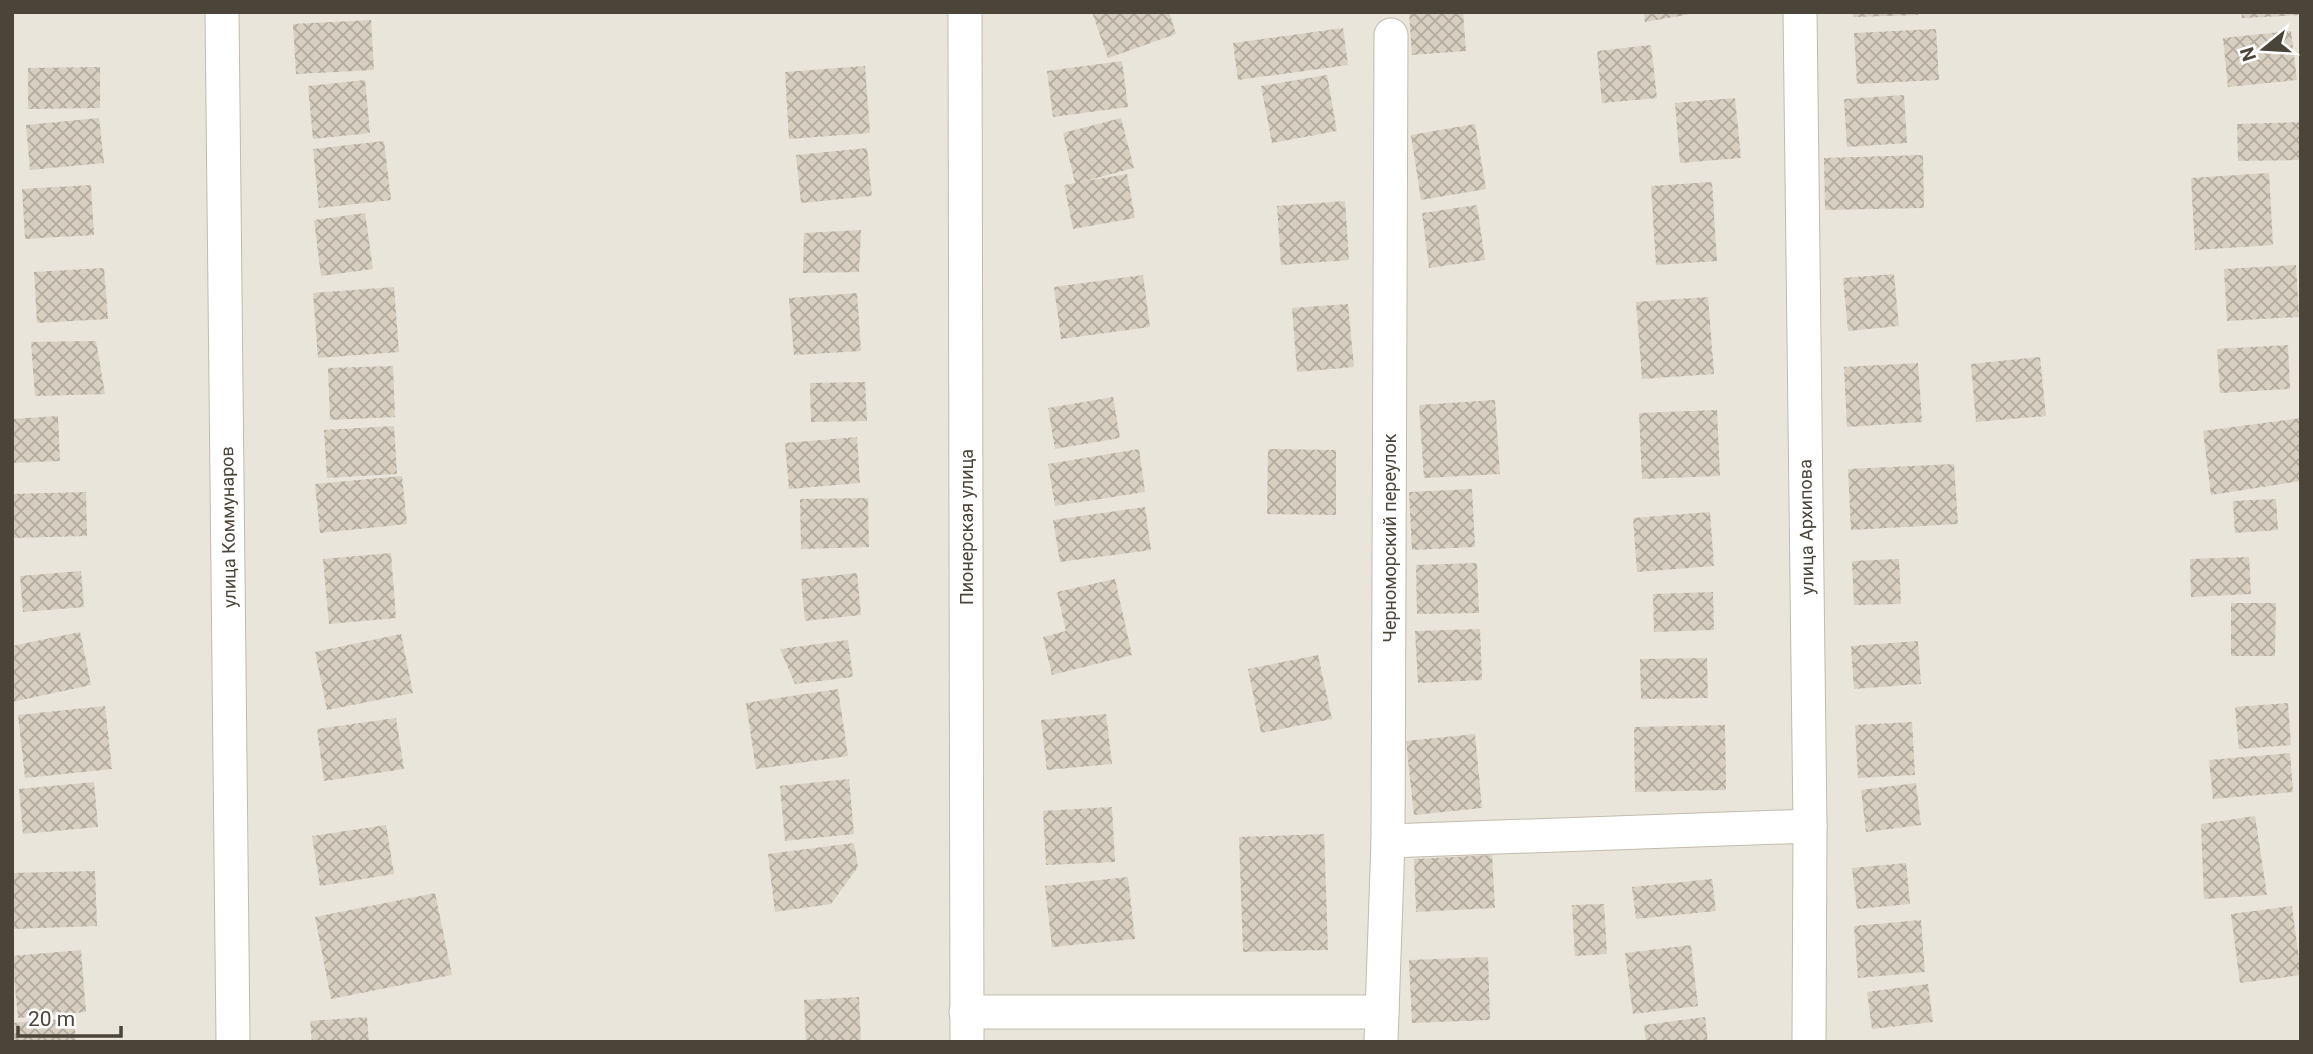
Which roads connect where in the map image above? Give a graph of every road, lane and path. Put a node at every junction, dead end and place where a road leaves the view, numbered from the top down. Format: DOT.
graph roads {
  1 [pos="222,12"];
  2 [pos="965,12"];
  3 [pos="1800,12"];
  4 [pos="1391,35"];
  5 [pos="1810,826"];
  6 [pos="1388,841"];
  7 [pos="967,1027"];
  8 [pos="1382,1027"];
  9 [pos="233,1042"];
  10 [pos="1809,1042"];
  1 -- 9 [label="street, улица Коммунаров"];
  2 -- 7 [label="street, Пионерская улица"];
  3 -- 5 [label="street, улица Архипова"];
  4 -- 6 [label="street, Черноморский переулок"];
  5 -- 6 [label="street"];
  5 -- 10 [label="street, улица Архипова"];
  6 -- 8 [label="street, Черноморский переулок"];
  7 -- 8 [label="street"];
}
